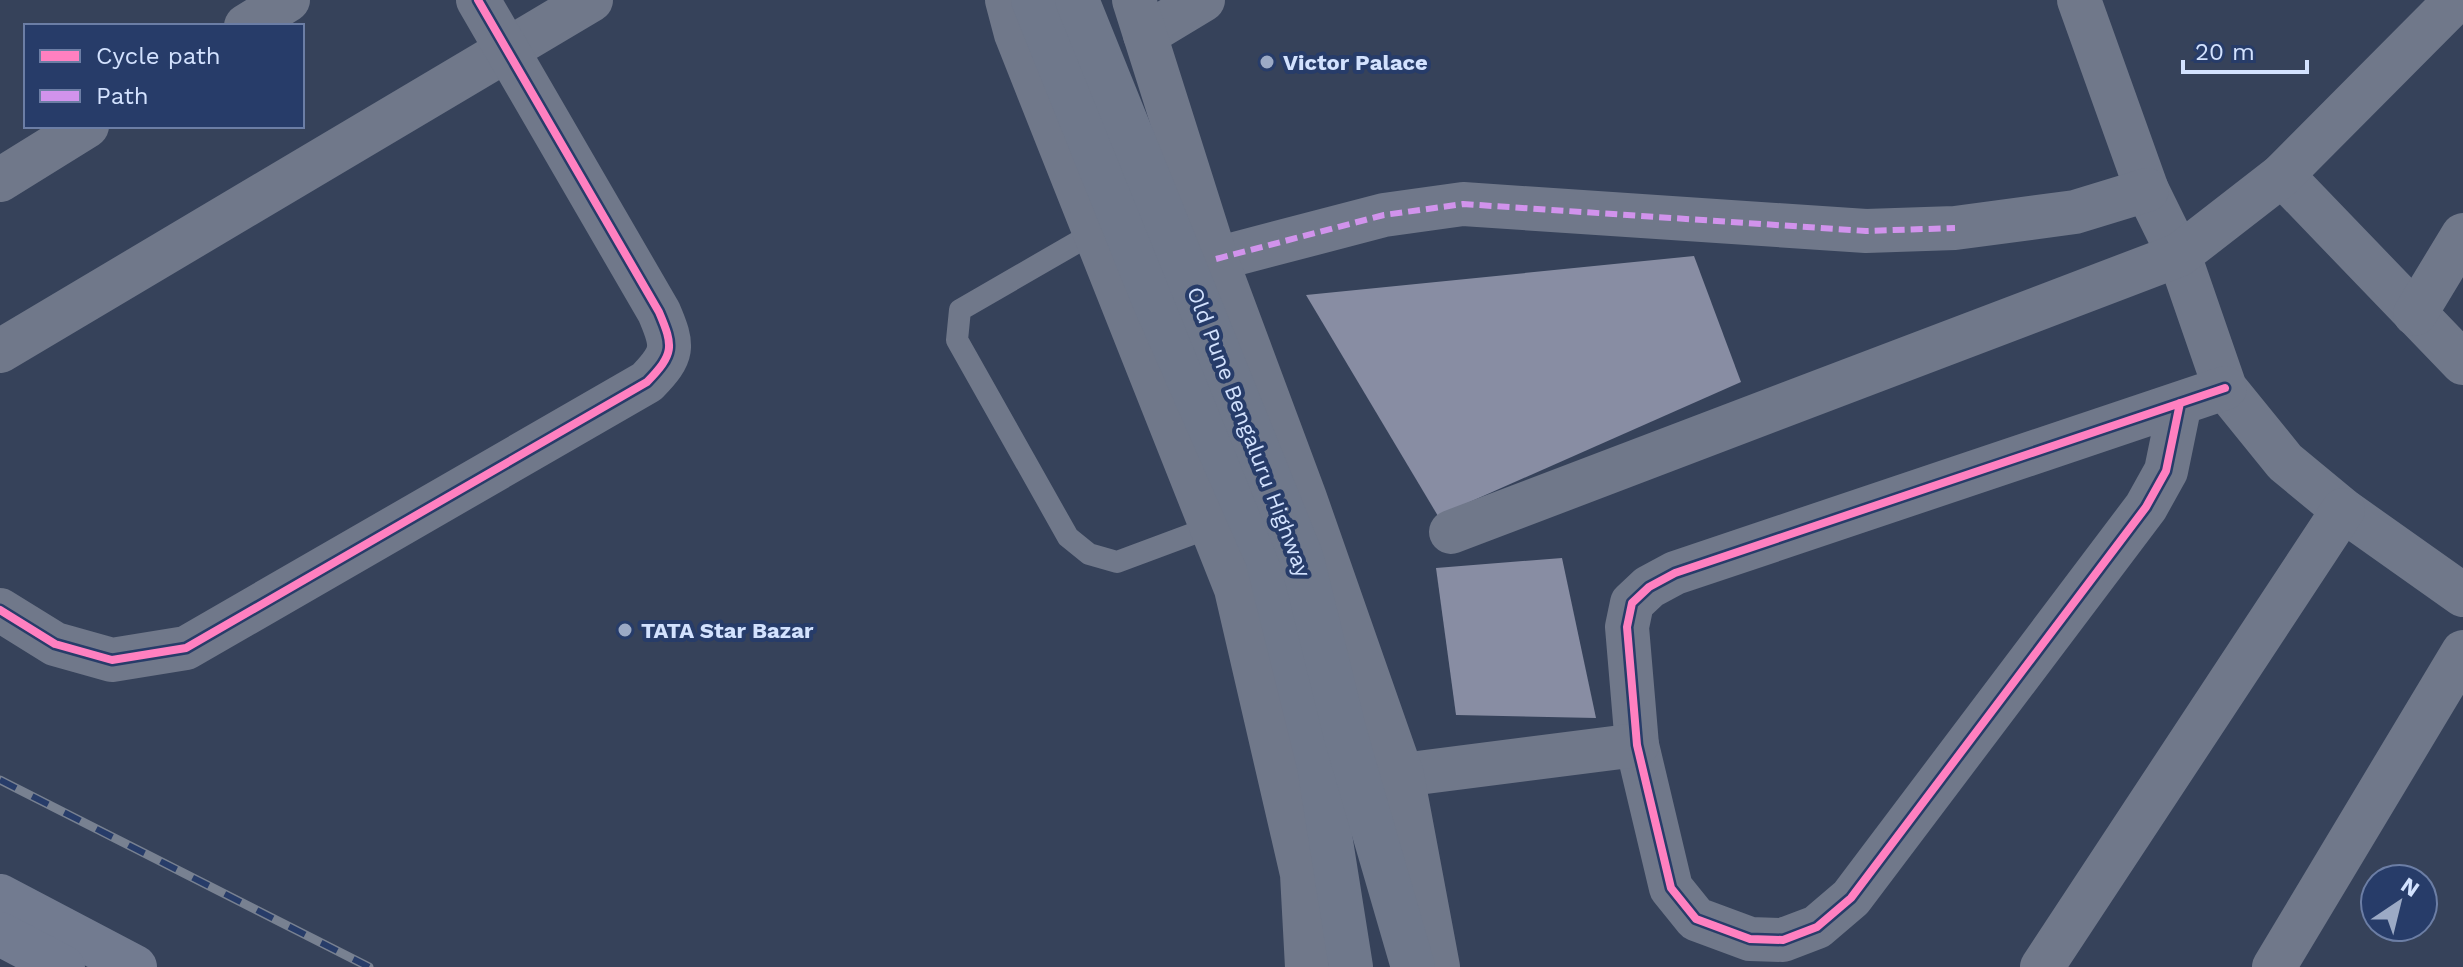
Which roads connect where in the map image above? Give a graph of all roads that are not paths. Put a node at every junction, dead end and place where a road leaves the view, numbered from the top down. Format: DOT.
graph roads {
  1 [pos="288,0"];
  2 [pos="478,0"];
  3 [pos="591,0"];
  4 [pos="1007,0"];
  5 [pos="1033,0"];
  6 [pos="1077,0"];
  7 [pos="1203,0"];
  8 [pos="2079,0"];
  9 [pos="2456,0"];
  10 [pos="1139,17"];
  11 [pos="249,24"];
  12 [pos="506,48"];
  13 [pos="84,128"];
  14 [pos="2282,175"];
  15 [pos="0,180"];
  16 [pos="2147,190"];
  17 [pos="1095,232"];
  18 [pos="2463,235"];
  19 [pos="2179,255"];
  20 [pos="1216,259"];
  21 [pos="2415,314"];
  22 [pos="0,351"];
  23 [pos="2463,363"];
  24 [pos="2225,388"];
  25 [pos="2180,403"];
  26 [pos="2343,510"];
  27 [pos="1211,527"];
  28 [pos="1451,532"];
  29 [pos="2463,595"];
  30 [pos="0,610"];
  31 [pos="2463,652"];
  32 [pos="1637,745"];
  33 [pos="1402,775"];
  34 [pos="1,909"];
  35 [pos="1746,953"];
  36 [pos="63,967"];
  37 [pos="135,967"];
  38 [pos="1307,967"];
  39 [pos="1351,967"];
  40 [pos="1413,967"];
  41 [pos="1438,967"];
  42 [pos="2042,967"];
  43 [pos="2274,967"];
  1 -- 11 [label="street"];
  2 -- 12 [label="street"];
  3 -- 12 [label="street"];
  4 -- 17 [label="street"];
  5 -- 39 [label="main road, Old Pune Bengaluru Highway"];
  6 -- 40 [label="main road, Old Pune Bengaluru Highway"];
  7 -- 10 [label="street"];
  8 -- 16 [label="street"];
  9 -- 14 [label="street"];
  10 -- 20 [label="street"];
  12 -- 22 [label="street"];
  12 -- 30 [label="street"];
  13 -- 15 [label="street"];
  14 -- 19 [label="street"];
  14 -- 21 [label="street"];
  16 -- 19 [label="street"];
  16 -- 20 [label="street"];
  17 -- 27 [label="street"];
  17 -- 27 [label="lane"];
  18 -- 21 [label="street"];
  19 -- 24 [label="street"];
  19 -- 28 [label="street"];
  20 -- 33 [label="street"];
  21 -- 23 [label="street"];
  24 -- 25 [label="street"];
  24 -- 26 [label="street"];
  25 -- 32 [label="street"];
  25 -- 35 [label="street"];
  26 -- 29 [label="street"];
  26 -- 42 [label="street"];
  27 -- 38 [label="street"];
  31 -- 43 [label="street"];
  32 -- 33 [label="street"];
  32 -- 35 [label="street"];
  33 -- 41 [label="street"];
  34 -- 36 [label="main road"];
  34 -- 37 [label="main road"];
}
